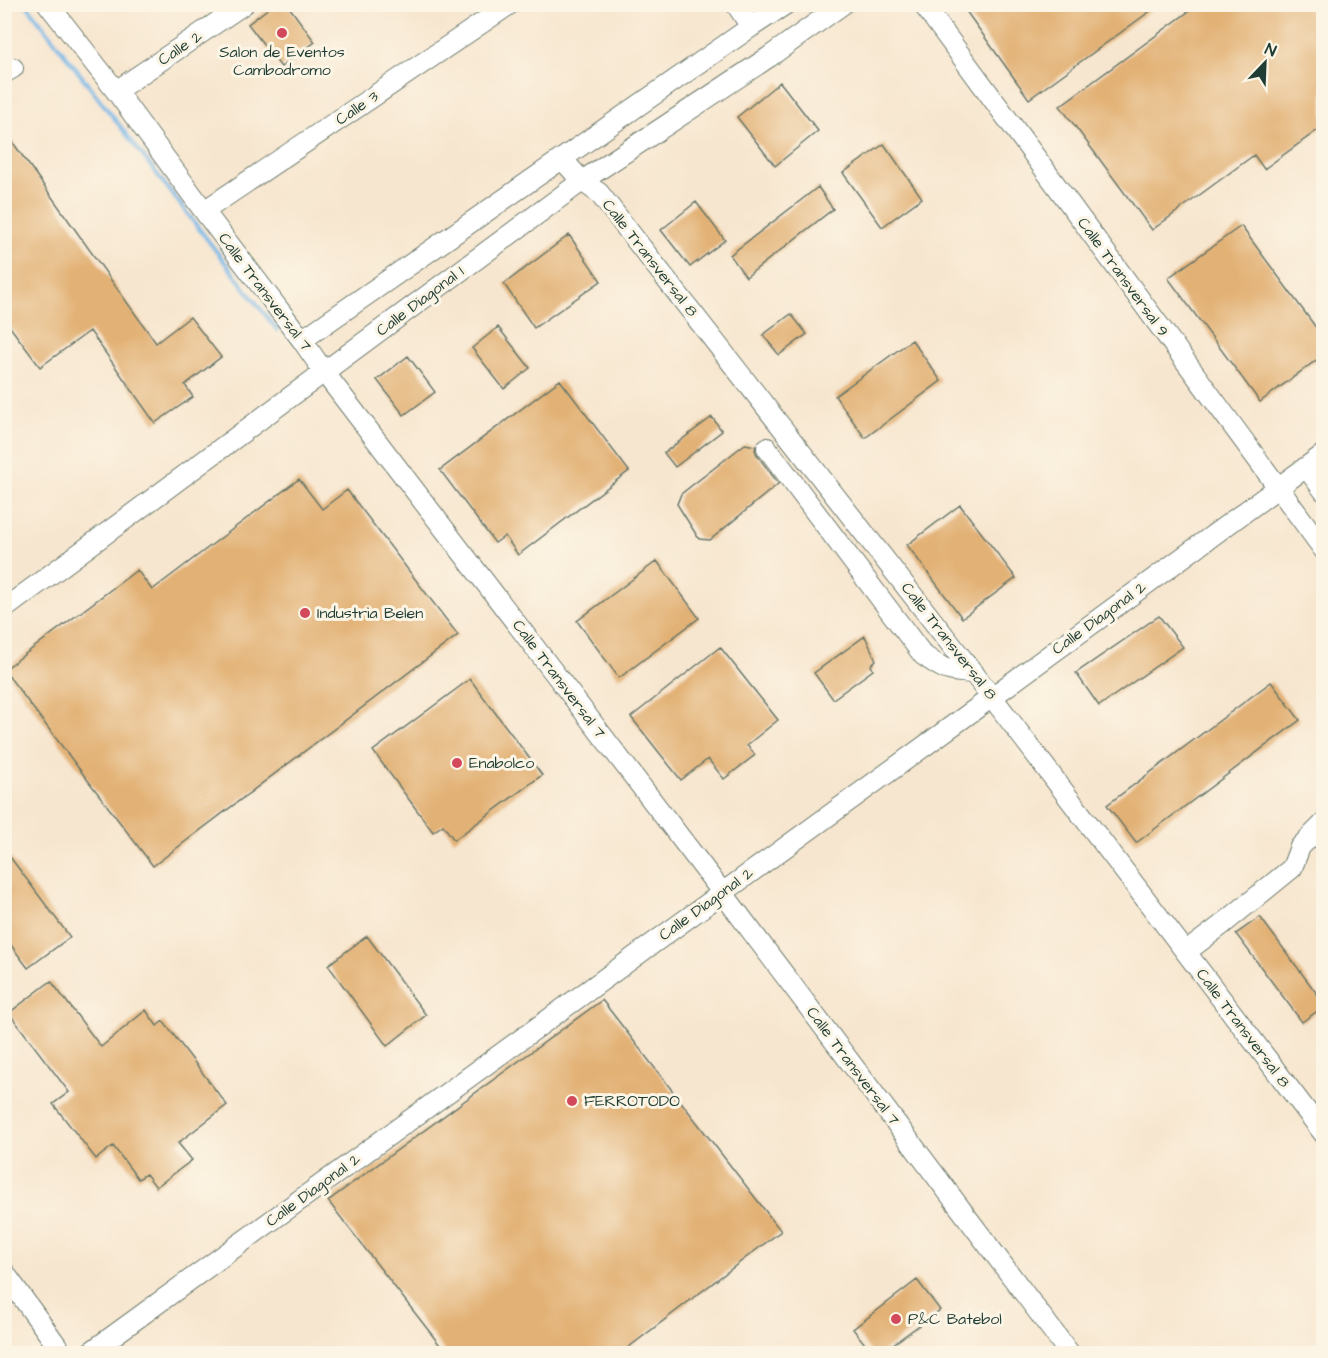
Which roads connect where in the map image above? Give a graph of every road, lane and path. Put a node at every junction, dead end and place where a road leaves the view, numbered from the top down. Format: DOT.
graph roads {
  1 [pos="48,4"];
  2 [pos="244,4"];
  3 [pos="510,4"];
  4 [pos="736,4"];
  5 [pos="786,4"];
  6 [pos="843,4"];
  7 [pos="922,4"];
  8 [pos="751,27"];
  9 [pos="116,91"];
  10 [pos="562,159"];
  11 [pos="582,181"];
  12 [pos="204,211"];
  13 [pos="302,340"];
  14 [pos="324,372"];
  15 [pos="767,448"];
  16 [pos="1323,454"];
  17 [pos="1306,467"];
  18 [pos="1277,488"];
  19 [pos="1323,491"];
  20 [pos="1323,550"];
  21 [pos="4,609"];
  22 [pos="974,673"];
  23 [pos="992,697"];
  24 [pos="1323,823"];
  25 [pos="722,892"];
  26 [pos="1186,952"];
  27 [pos="1323,1134"];
  28 [pos="4,1272"];
  29 [pos="63,1353"];
  30 [pos="88,1353"];
  31 [pos="1070,1353"];
  1 -- 9 [label="street, Calle Transversal 7"];
  2 -- 9 [label="street, Calle 2"];
  3 -- 12 [label="street, Calle 3"];
  4 -- 8 [label="street"];
  5 -- 8 [label="street, Calle Diagonal 1"];
  6 -- 11 [label="street, Calle Diagonal 1"];
  7 -- 18 [label="street, Calle Transversal 9"];
  8 -- 10 [label="street, Calle Diagonal 1"];
  9 -- 12 [label="street, Calle Transversal 7"];
  10 -- 11 [label="street, Calle Transversal 8"];
  10 -- 13 [label="street, Calle Diagonal 1"];
  11 -- 14 [label="street, Calle Diagonal 1"];
  11 -- 22 [label="street, Calle Transversal 8"];
  12 -- 13 [label="street, Calle Transversal 7"];
  13 -- 14 [label="street, Calle Transversal 7"];
  14 -- 21 [label="street, Calle Diagonal 1"];
  14 -- 25 [label="street, Calle Transversal 7"];
  15 -- 22 [label="street"];
  16 -- 17 [label="street, Calle Diagonal 2"];
  17 -- 18 [label="street, Calle Diagonal 2"];
  17 -- 19 [label="street"];
  18 -- 20 [label="street, Calle Transversal 9"];
  18 -- 23 [label="street, Calle Diagonal 2"];
  22 -- 23 [label="street, Calle Transversal 8"];
  23 -- 25 [label="street, Calle Diagonal 2"];
  23 -- 26 [label="street, Calle Transversal 8"];
  24 -- 26 [label="street"];
  25 -- 30 [label="street, Calle Diagonal 2"];
  25 -- 31 [label="street, Calle Transversal 7"];
  26 -- 27 [label="street, Calle Transversal 8"];
  28 -- 29 [label="street"];
}
